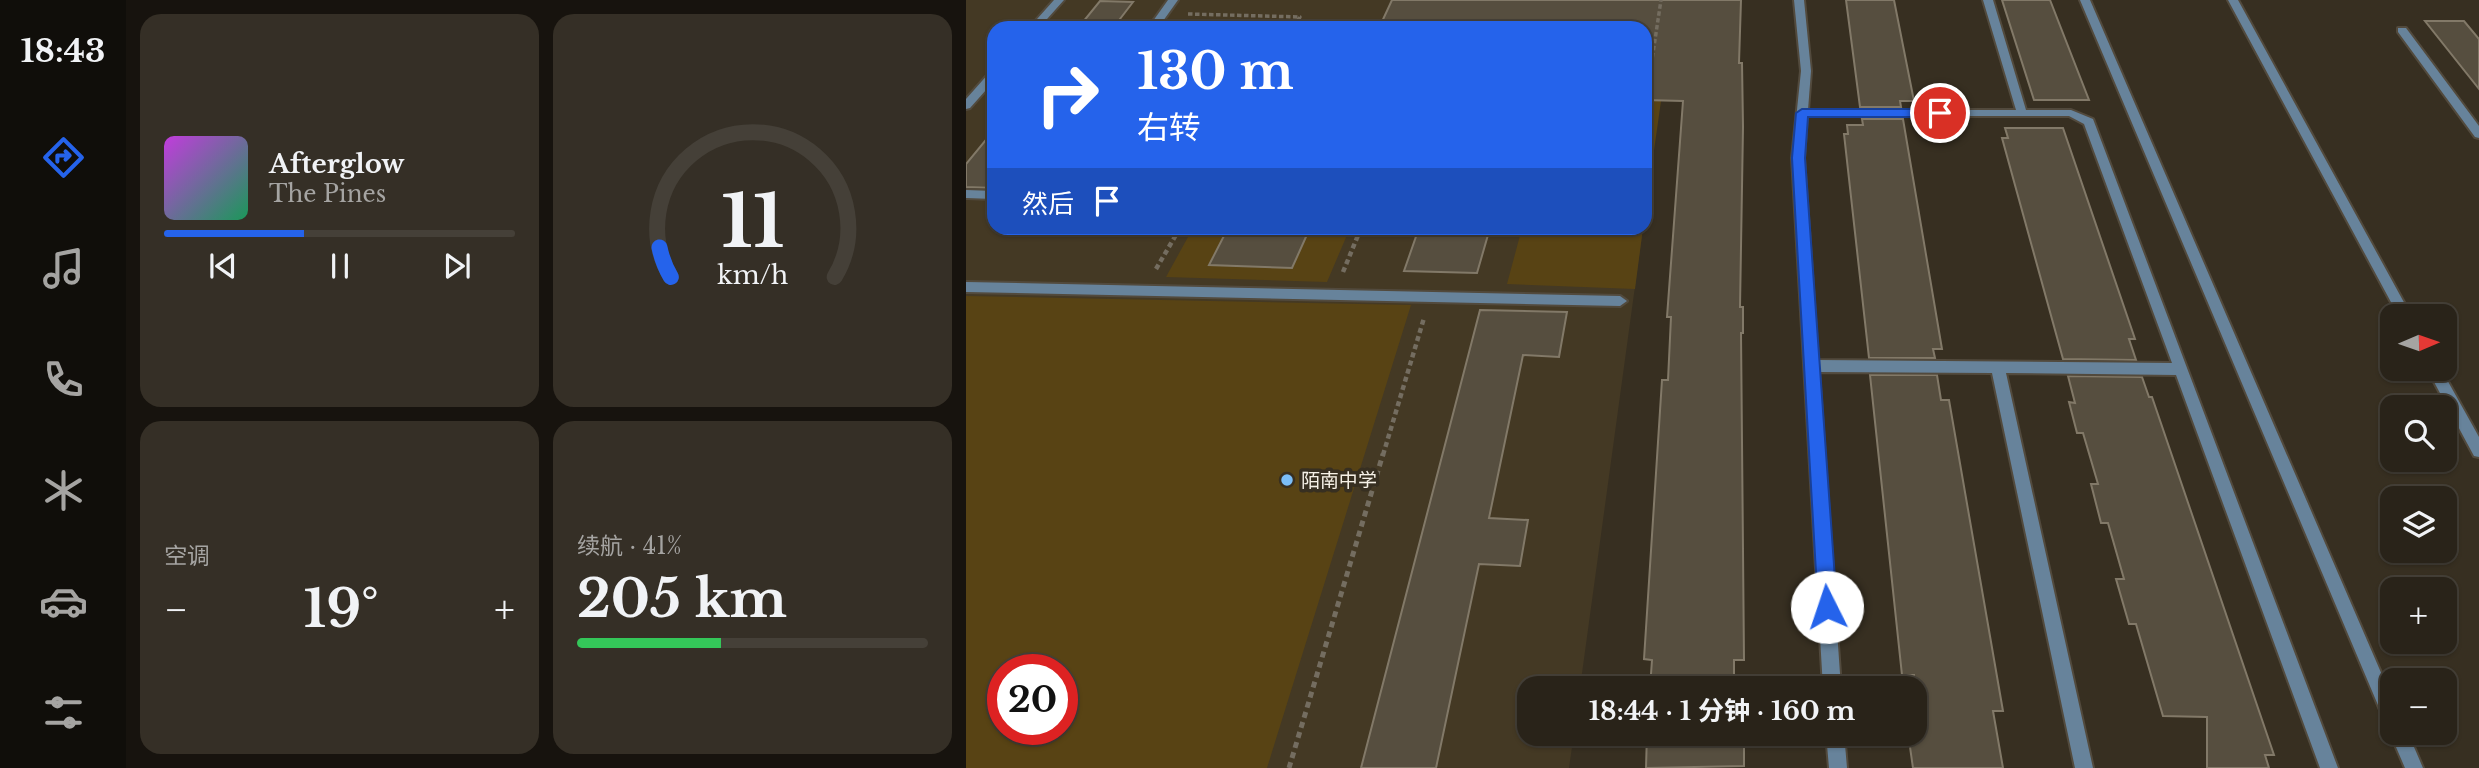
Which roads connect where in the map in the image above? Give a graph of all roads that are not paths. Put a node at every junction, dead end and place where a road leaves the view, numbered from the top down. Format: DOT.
graph roads {
  1 [pos="1059,0"];
  2 [pos="1173,0"];
  3 [pos="1799,0"];
  4 [pos="1988,0"];
  5 [pos="2085,0"];
  6 [pos="2233,0"];
  7 [pos="1040,21"];
  8 [pos="1158,21"];
  9 [pos="2402,30"];
  10 [pos="987,82"];
  11 [pos="966,106"];
  12 [pos="1802,113"];
  13 [pos="2022,113"];
  14 [pos="2479,134"];
  15 [pos="966,194"];
  16 [pos="987,195"];
  17 [pos="966,287"];
  18 [pos="1620,301"];
  19 [pos="2399,304"];
  20 [pos="1811,366"];
  21 [pos="1998,367"];
  22 [pos="2179,369"];
  23 [pos="2441,382"];
  24 [pos="2479,451"];
  25 [pos="1831,676"];
  26 [pos="2380,690"];
  27 [pos="2404,745"];
  28 [pos="1836,746"];
  29 [pos="1838,768"];
  30 [pos="2084,768"];
  31 [pos="2329,768"];
  32 [pos="2414,768"];
  1 -- 7 [label="street"];
  2 -- 8 [label="street"];
  3 -- 12 [label="street"];
  4 -- 13 [label="street"];
  5 -- 26 [label="street"];
  6 -- 19 [label="street"];
  9 -- 14 [label="street"];
  10 -- 11 [label="street"];
  12 -- 13 [label="street"];
  12 -- 20 [label="street"];
  13 -- 22 [label="street"];
  15 -- 16 [label="street"];
  17 -- 18 [label="street"];
  20 -- 21 [label="street"];
  20 -- 25 [label="street"];
  21 -- 22 [label="street"];
  21 -- 30 [label="street"];
  22 -- 31 [label="street"];
  23 -- 24 [label="street"];
  27 -- 32 [label="street"];
  28 -- 29 [label="street"];
}
